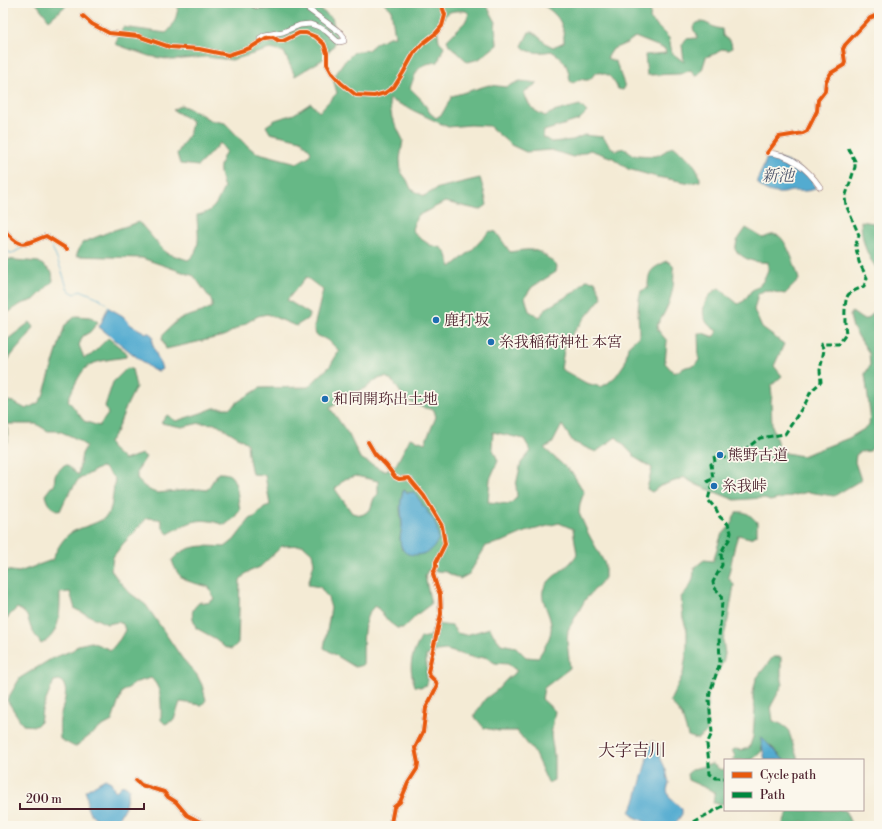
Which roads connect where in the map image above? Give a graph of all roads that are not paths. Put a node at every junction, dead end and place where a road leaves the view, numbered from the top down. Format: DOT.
graph roads {
  1 [pos="250,3"];
  2 [pos="266,3"];
  3 [pos="283,3"];
  4 [pos="441,3"];
  5 [pos="879,14"];
  6 [pos="83,16"];
  7 [pos="260,43"];
  8 [pos="820,187"];
  9 [pos="3,229"];
  10 [pos="68,249"];
  11 [pos="368,442"];
  12 [pos="136,780"];
  13 [pos="208,826"];
  14 [pos="391,826"];
  1 -- 2 [label="street"];
  3 -- 7 [label="street"];
  4 -- 7 [label="street"];
  5 -- 8 [label="street"];
  6 -- 7 [label="street"];
  9 -- 10 [label="street"];
  11 -- 14 [label="street"];
  12 -- 13 [label="street"];
}
